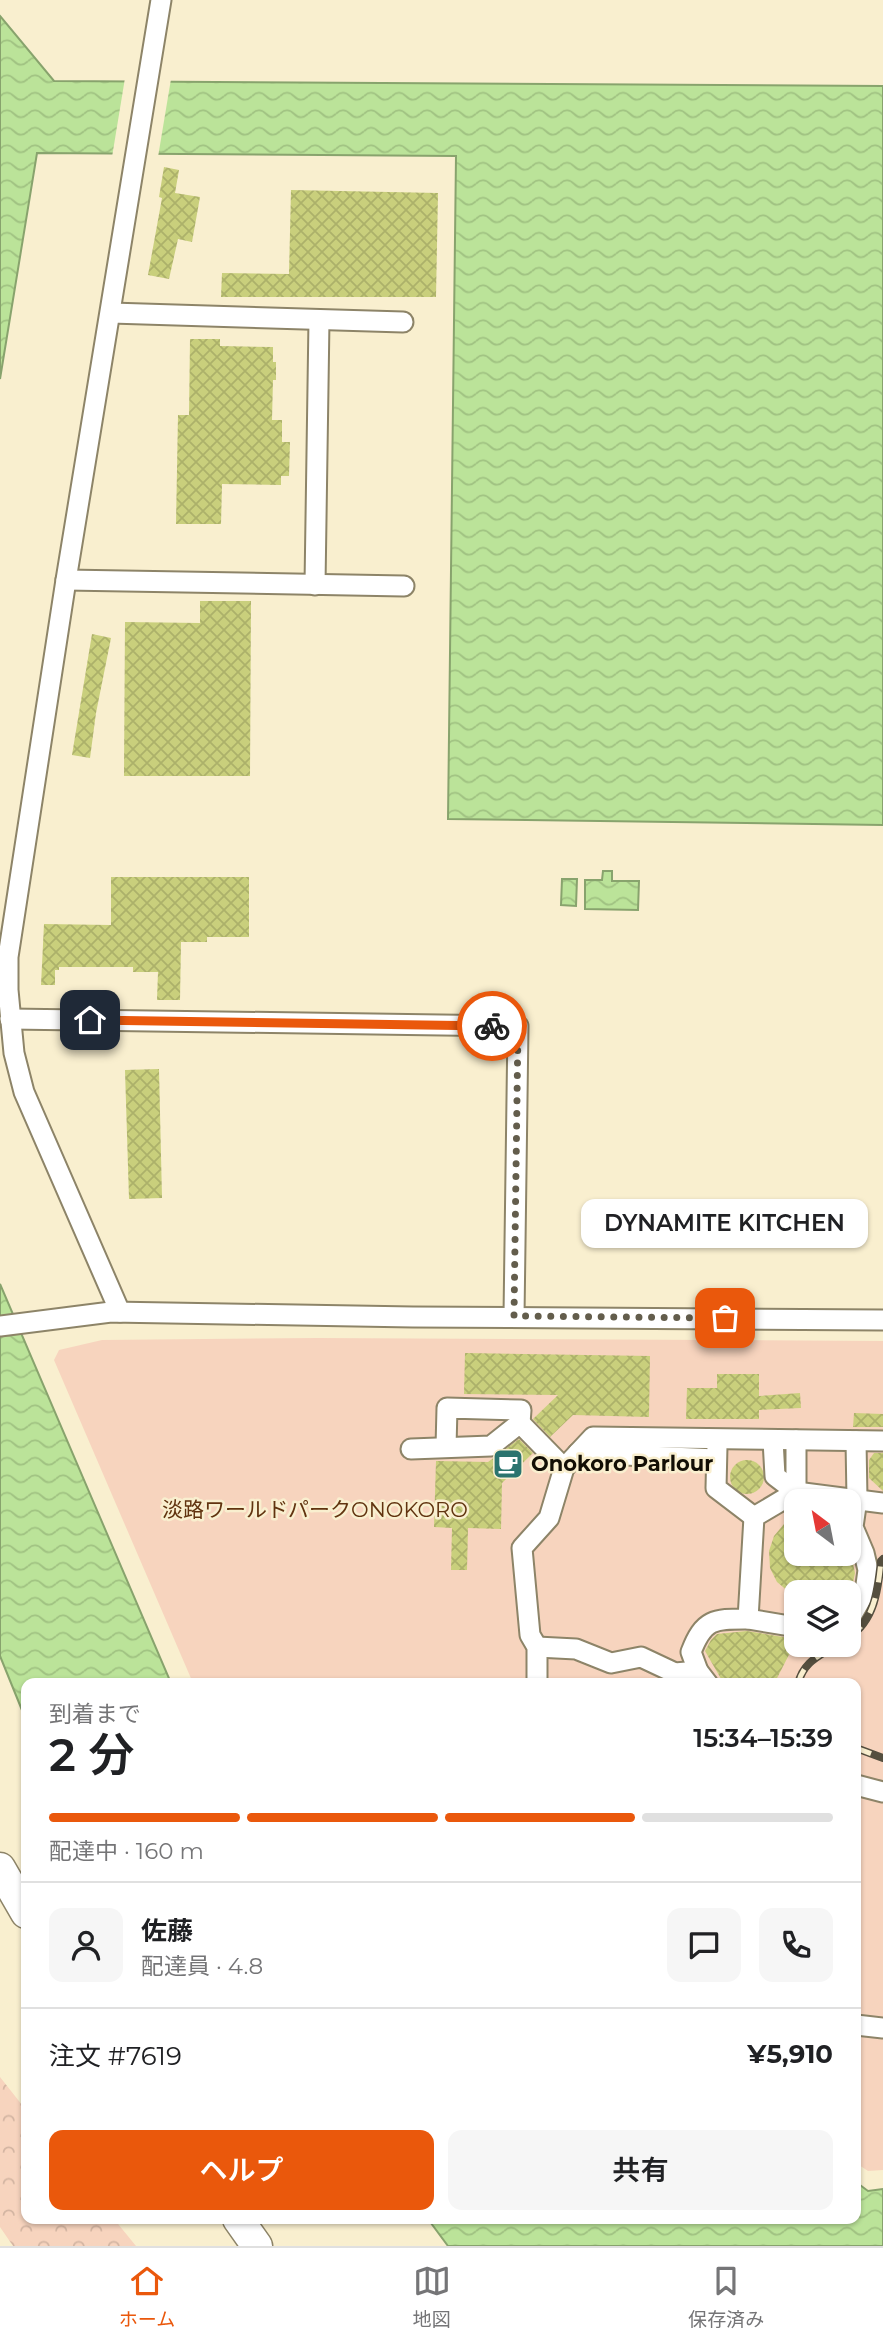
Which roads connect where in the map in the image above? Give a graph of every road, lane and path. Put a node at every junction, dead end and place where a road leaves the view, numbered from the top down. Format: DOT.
graph roads {
  1 [pos="161,0"];
  2 [pos="111,313"];
  3 [pos="319,320"];
  4 [pos="403,322"];
  5 [pos="66,580"];
  6 [pos="315,584"];
  7 [pos="404,586"];
  8 [pos="10,1019"];
  9 [pos="120,1312"];
  10 [pos="514,1316"];
  11 [pos="883,1320"];
  12 [pos="0,1326"];
  13 [pos="520,1423"];
  14 [pos="717,1439"];
  15 [pos="773,1440"];
  16 [pos="796,1440"];
  17 [pos="856,1441"];
  18 [pos="883,1441"];
  19 [pos="446,1447"];
  20 [pos="411,1449"];
  21 [pos="578,1453"];
  22 [pos="716,1459"];
  23 [pos="564,1468"];
  24 [pos="792,1489"];
  25 [pos="796,1489"];
  26 [pos="857,1489"];
  27 [pos="784,1499"];
  28 [pos="861,1500"];
  29 [pos="883,1503"];
  30 [pos="754,1517"];
  31 [pos="861,1546"];
  32 [pos="861,1598"];
  33 [pos="748,1619"];
  34 [pos="784,1625"];
  35 [pos="537,1647"];
  36 [pos="703,1677"];
  37 [pos="537,1678"];
  38 [pos="861,1787"];
  39 [pos="883,1792"];
  40 [pos="0,1868"];
  41 [pos="21,1904"];
  42 [pos="861,2026"];
  43 [pos="883,2028"];
  44 [pos="242,2224"];
  45 [pos="257,2246"];
  1 -- 2 [label="street"];
  2 -- 3 [label="street"];
  2 -- 5 [label="street"];
  3 -- 4 [label="street"];
  3 -- 6 [label="street"];
  5 -- 6 [label="street"];
  5 -- 8 [label="street"];
  6 -- 7 [label="street"];
  8 -- 9 [label="street"];
  8 -- 10 [label="street"];
  9 -- 10 [label="street"];
  9 -- 12 [label="street"];
  10 -- 11 [label="street"];
  13 -- 19 [label="street"];
  13 -- 19 [label="street"];
  13 -- 23 [label="street"];
  14 -- 15 [label="street"];
  14 -- 21 [label="street"];
  14 -- 22 [label="street"];
  15 -- 16 [label="street"];
  15 -- 24 [label="street"];
  16 -- 17 [label="street"];
  16 -- 25 [label="street"];
  17 -- 18 [label="street"];
  17 -- 26 [label="street"];
  19 -- 20 [label="street"];
  21 -- 22 [label="street"];
  21 -- 23 [label="street"];
  22 -- 30 [label="street"];
  23 -- 35 [label="street"];
  27 -- 30 [label="street"];
  28 -- 29 [label="street"];
  30 -- 33 [label="street"];
  31 -- 32 [label="street"];
  33 -- 34 [label="street"];
  33 -- 36 [label="street"];
  35 -- 36 [label="street"];
  35 -- 37 [label="street"];
  38 -- 39 [label="street"];
  40 -- 41 [label="highway"];
  42 -- 43 [label="street"];
  44 -- 45 [label="highway"];
}
